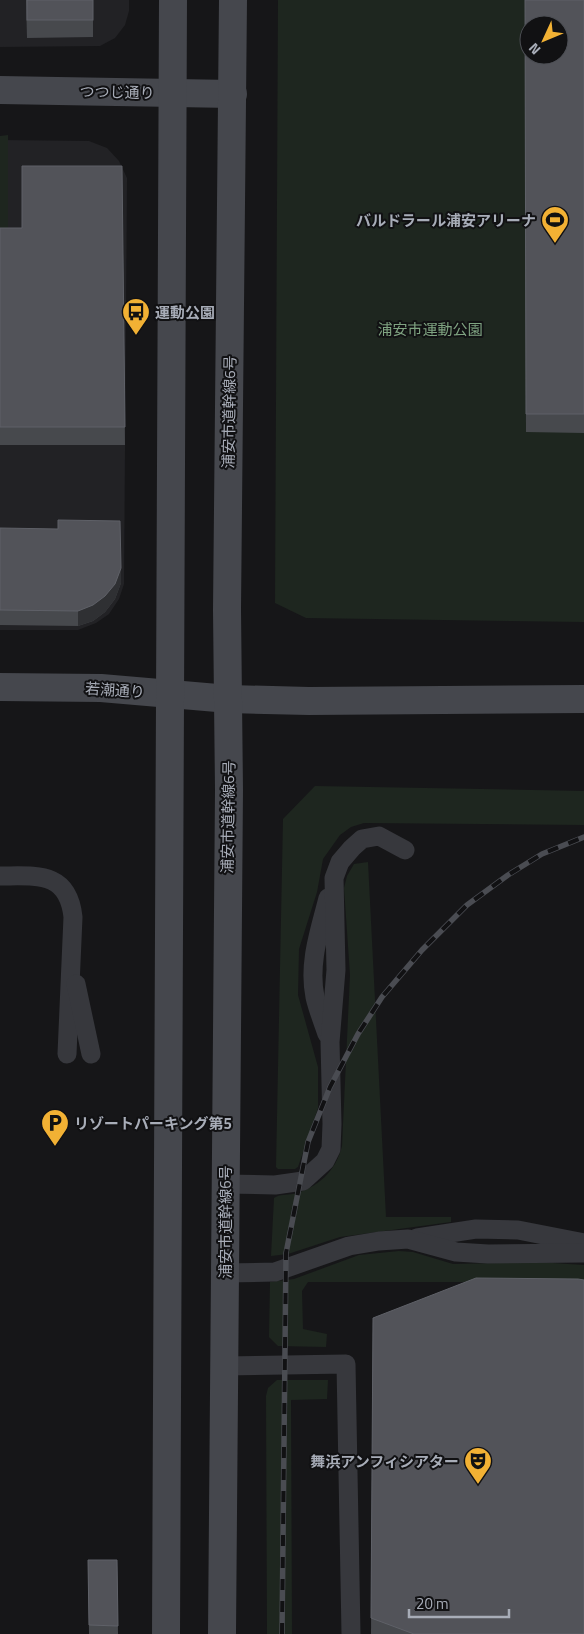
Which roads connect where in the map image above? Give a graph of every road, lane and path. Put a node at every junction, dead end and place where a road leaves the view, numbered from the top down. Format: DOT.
graph roads {
  1 [pos="173,0"];
  2 [pos="233,0"];
  3 [pos="0,90"];
  4 [pos="171,93"];
  5 [pos="233,94"];
  6 [pos="0,687"];
  7 [pos="170,694"];
  8 [pos="229,698"];
  9 [pos="584,699"];
  10 [pos="405,850"];
  11 [pos="0,876"];
  12 [pos="71,961"];
  13 [pos="66,1054"];
  14 [pos="91,1054"];
  15 [pos="225,1184"];
  16 [pos="408,1239"];
  17 [pos="584,1243"];
  18 [pos="584,1253"];
  19 [pos="225,1273"];
  20 [pos="224,1366"];
  21 [pos="166,1634"];
  22 [pos="222,1634"];
  23 [pos="351,1634"];
  1 -- 4 [label="street"];
  2 -- 5 [label="street, 浦安市道幹線6号"];
  3 -- 4 [label="street, つつじ通り"];
  4 -- 5 [label="street, つつじ通り"];
  4 -- 7 [label="street"];
  5 -- 8 [label="street, 浦安市道幹線6号"];
  6 -- 7 [label="street, 若潮通り"];
  7 -- 8 [label="street, 若潮通り"];
  7 -- 21 [label="street"];
  8 -- 9 [label="street, 若潮通り"];
  8 -- 15 [label="street, 浦安市道幹線6号"];
  10 -- 15 [label="lane"];
  11 -- 12 [label="lane"];
  12 -- 13 [label="lane"];
  12 -- 14 [label="lane"];
  15 -- 19 [label="street, 浦安市道幹線6号"];
  16 -- 17 [label="lane"];
  16 -- 18 [label="lane"];
  16 -- 19 [label="lane"];
  19 -- 20 [label="street, 浦安市道幹線6号"];
  20 -- 22 [label="street, 浦安市道幹線6号"];
  20 -- 23 [label="lane"];
}
